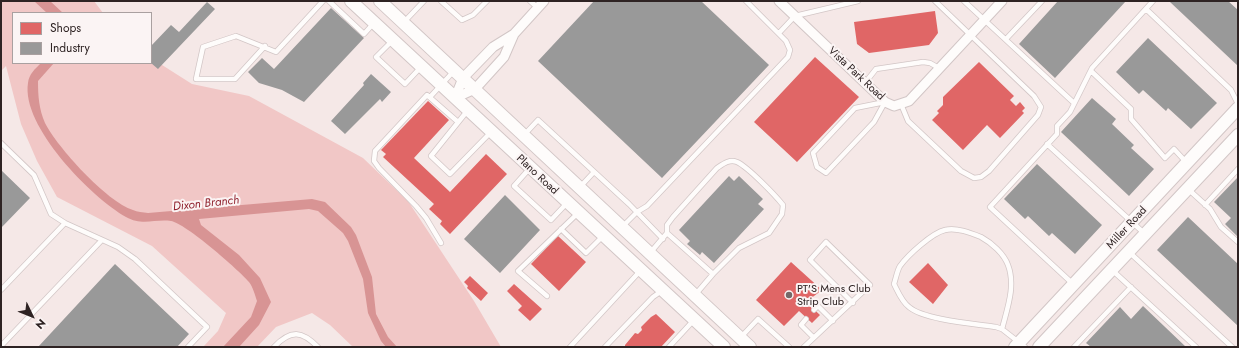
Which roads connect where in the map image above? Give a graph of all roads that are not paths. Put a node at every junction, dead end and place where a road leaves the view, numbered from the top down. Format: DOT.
graph roads {
  1 [pos="323,1"];
  2 [pos="329,1"];
  3 [pos="351,1"];
  4 [pos="380,1"];
  5 [pos="424,1"];
  6 [pos="441,1"];
  7 [pos="488,1"];
  8 [pos="530,1"];
  9 [pos="746,1"];
  10 [pos="779,1"];
  11 [pos="858,1"];
  12 [pos="935,1"];
  13 [pos="964,1"];
  14 [pos="1002,1"];
  15 [pos="1042,1"];
  16 [pos="1153,1"];
  17 [pos="541,4"];
  18 [pos="1146,9"];
  19 [pos="795,16"];
  20 [pos="985,20"];
  21 [pos="403,22"];
  22 [pos="374,23"];
  23 [pos="779,33"];
  24 [pos="514,34"];
  25 [pos="970,35"];
  26 [pos="393,40"];
  27 [pos="1006,40"];
  28 [pos="265,46"];
  29 [pos="421,67"];
  30 [pos="939,68"];
  31 [pos="1090,71"];
  32 [pos="459,74"];
  33 [pos="865,83"];
  34 [pos="441,85"];
  35 [pos="475,89"];
  36 [pos="430,97"];
  37 [pos="454,98"];
  38 [pos="885,102"];
  39 [pos="1074,103"];
  40 [pos="901,104"];
  41 [pos="1238,104"];
  42 [pos="1238,108"];
  43 [pos="468,110"];
  44 [pos="458,122"];
  45 [pos="491,132"];
  46 [pos="524,135"];
  47 [pos="1238,136"];
  48 [pos="1,143"];
  49 [pos="1047,144"];
  50 [pos="1187,163"];
  51 [pos="530,168"];
  52 [pos="1238,169"];
  53 [pos="594,172"];
  54 [pos="580,188"];
  55 [pos="1188,189"];
  56 [pos="567,203"];
  57 [pos="1206,205"];
  58 [pos="637,212"];
  59 [pos="578,213"];
  60 [pos="1132,222"];
  61 [pos="65,223"];
  62 [pos="622,227"];
  63 [pos="561,229"];
  64 [pos="668,233"];
  65 [pos="1145,234"];
  66 [pos="606,238"];
  67 [pos="663,239"];
  68 [pos="101,241"];
  69 [pos="1238,242"];
  70 [pos="441,243"];
  71 [pos="1128,252"];
  72 [pos="650,253"];
  73 [pos="641,270"];
  74 [pos="1112,270"];
  75 [pos="713,274"];
  76 [pos="1074,284"];
  77 [pos="1131,287"];
  78 [pos="1,290"];
  79 [pos="663,290"];
  80 [pos="695,295"];
  81 [pos="547,296"];
  82 [pos="853,303"];
  83 [pos="814,310"];
  84 [pos="694,319"];
  85 [pos="806,319"];
  86 [pos="833,321"];
  87 [pos="1002,329"];
  88 [pos="740,337"];
  89 [pos="813,337"];
  90 [pos="1020,345"];
  91 [pos="1,346"];
  92 [pos="316,346"];
  93 [pos="721,346"];
  94 [pos="188,347"];
  95 [pos="274,347"];
  96 [pos="570,347"];
  97 [pos="605,347"];
  98 [pos="669,347"];
  99 [pos="750,347"];
  100 [pos="789,347"];
  101 [pos="804,347"];
  102 [pos="1039,347"];
  103 [pos="1074,347"];
  104 [pos="1196,347"];
  105 [pos="1232,347"];
  1 -- 28 [label="lane"];
  2 -- 22 [label="lane"];
  3 -- 22 [label="main road, Plano Road"];
  4 -- 21 [label="main road, Plano Road"];
  5 -- 21 [label="lane"];
  6 -- 7 [label="lane"];
  8 -- 17 [label="lane"];
  9 -- 23 [label="lane"];
  10 -- 19 [label="street, Vista Park Road"];
  11 -- 19 [label="lane"];
  12 -- 25 [label="lane"];
  13 -- 20 [label="lane"];
  14 -- 20 [label="street"];
  15 -- 27 [label="lane"];
  16 -- 18 [label="lane"];
  17 -- 24 [label="street"];
  18 -- 31 [label="lane"];
  18 -- 41 [label="lane"];
  19 -- 23 [label="lane"];
  19 -- 33 [label="street, Vista Park Road"];
  20 -- 25 [label="street"];
  20 -- 27 [label="lane"];
  21 -- 32 [label="main road, Plano Road"];
  22 -- 26 [label="main road, Plano Road"];
  23 -- 58 [label="lane"];
  24 -- 32 [label="street"];
  24 -- 35 [label="street"];
  25 -- 30 [label="street"];
  25 -- 40 [label="lane"];
  26 -- 29 [label="main road, Plano Road"];
  26 -- 29 [label="lane"];
  27 -- 39 [label="lane"];
  28 -- 28 [label="lane"];
  29 -- 34 [label="main road, Plano Road"];
  30 -- 33 [label="lane"];
  30 -- 40 [label="street"];
  31 -- 39 [label="lane"];
  31 -- 50 [label="lane"];
  32 -- 34 [label="lane"];
  32 -- 35 [label="main road, Plano Road"];
  32 -- 37 [label="street"];
  33 -- 38 [label="street, Vista Park Road"];
  34 -- 36 [label="lane"];
  34 -- 37 [label="main road, Plano Road"];
  35 -- 37 [label="street"];
  35 -- 46 [label="main road, Plano Road"];
  36 -- 44 [label="lane"];
  36 -- 70 [label="lane"];
  37 -- 43 [label="main road, Plano Road"];
  38 -- 38 [label="lane"];
  38 -- 40 [label="street, Vista Park Road"];
  39 -- 49 [label="lane"];
  42 -- 50 [label="main road, Miller Road"];
  43 -- 44 [label="lane"];
  43 -- 45 [label="main road, Plano Road"];
  44 -- 45 [label="lane"];
  45 -- 51 [label="main road, Plano Road"];
  46 -- 53 [label="lane"];
  46 -- 54 [label="main road, Plano Road"];
  47 -- 55 [label="main road, Miller Road"];
  48 -- 61 [label="lane"];
  49 -- 60 [label="lane"];
  49 -- 76 [label="lane"];
  50 -- 60 [label="main road, Miller Road"];
  51 -- 56 [label="main road, Plano Road"];
  51 -- 56 [label="lane"];
  52 -- 57 [label="lane"];
  53 -- 54 [label="lane"];
  53 -- 58 [label="lane"];
  54 -- 62 [label="main road, Plano Road"];
  55 -- 57 [label="lane"];
  55 -- 65 [label="main road, Miller Road"];
  56 -- 59 [label="main road, Plano Road"];
  57 -- 69 [label="lane"];
  58 -- 62 [label="lane"];
  58 -- 67 [label="lane"];
  59 -- 63 [label="lane"];
  59 -- 66 [label="main road, Plano Road"];
  60 -- 65 [label="lane"];
  60 -- 76 [label="main road, Miller Road"];
  61 -- 68 [label="lane"];
  61 -- 78 [label="lane"];
  62 -- 66 [label="main road"];
  62 -- 72 [label="main road, Plano Road"];
  63 -- 66 [label="lane"];
  63 -- 81 [label="lane"];
  64 -- 67 [label="lane"];
  64 -- 75 [label="lane"];
  64 -- 75 [label="lane"];
  65 -- 71 [label="main road, Miller Road"];
  66 -- 73 [label="main road, Plano Road"];
  67 -- 72 [label="lane"];
  68 -- 91 [label="lane"];
  68 -- 94 [label="lane"];
  71 -- 74 [label="main road, Miller Road"];
  71 -- 105 [label="lane"];
  72 -- 80 [label="main road, Plano Road"];
  73 -- 79 [label="main road, Plano Road"];
  73 -- 96 [label="lane"];
  74 -- 77 [label="lane"];
  74 -- 102 [label="main road, Miller Road"];
  75 -- 80 [label="lane"];
  76 -- 90 [label="main road, Miller Road"];
  77 -- 103 [label="lane"];
  77 -- 104 [label="lane"];
  79 -- 84 [label="main road, Plano Road"];
  79 -- 97 [label="lane"];
  80 -- 88 [label="main road, Plano Road"];
  82 -- 82 [label="lane"];
  82 -- 86 [label="lane"];
  83 -- 86 [label="lane"];
  84 -- 93 [label="main road, Plano Road"];
  84 -- 98 [label="lane"];
  85 -- 89 [label="lane"];
  86 -- 89 [label="lane"];
  87 -- 87 [label="lane"];
  87 -- 90 [label="lane"];
  88 -- 93 [label="main road"];
  88 -- 99 [label="main road, Plano Road"];
  88 -- 100 [label="lane"];
  89 -- 101 [label="lane"];
  92 -- 95 [label="lane"];
}
